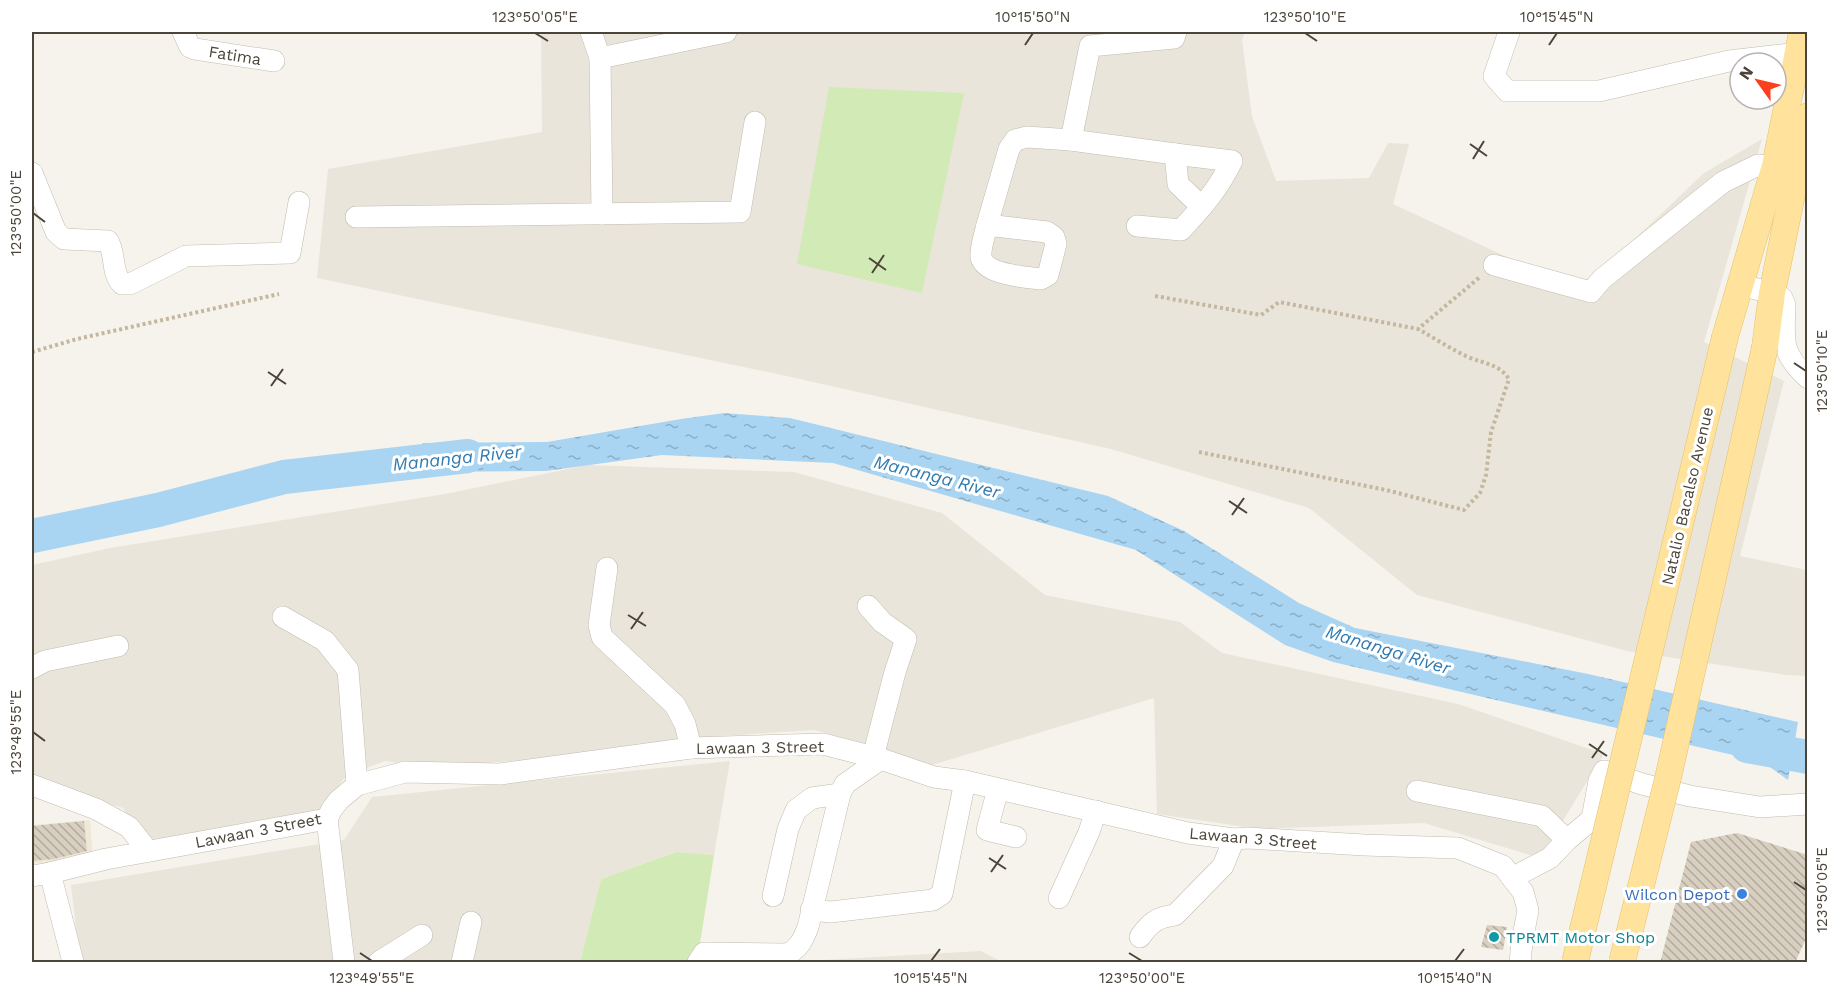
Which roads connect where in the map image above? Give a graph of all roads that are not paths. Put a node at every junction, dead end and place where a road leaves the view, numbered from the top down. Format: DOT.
graph roads {
  1 [pos="183,32"];
  2 [pos="591,32"];
  3 [pos="726,32"];
  4 [pos="1176,32"];
  5 [pos="1509,32"];
  6 [pos="1800,42"];
  7 [pos="600,58"];
  8 [pos="274,62"];
  9 [pos="1808,116"];
  10 [pos="755,122"];
  11 [pos="1071,140"];
  12 [pos="1175,154"];
  13 [pos="1776,166"];
  14 [pos="32,173"];
  15 [pos="299,202"];
  16 [pos="1202,207"];
  17 [pos="602,214"];
  18 [pos="356,217"];
  19 [pos="987,225"];
  20 [pos="1137,226"];
  21 [pos="1494,265"];
  22 [pos="1741,285"];
  23 [pos="1772,293"];
  24 [pos="1808,378"];
  25 [pos="607,568"];
  26 [pos="868,606"];
  27 [pos="283,617"];
  28 [pos="118,646"];
  29 [pos="32,668"];
  30 [pos="691,748"];
  31 [pos="877,758"];
  32 [pos="966,781"];
  33 [pos="32,785"];
  34 [pos="357,785"];
  35 [pos="998,789"];
  36 [pos="1417,791"];
  37 [pos="840,794"];
  38 [pos="1808,804"];
  39 [pos="1096,811"];
  40 [pos="327,819"];
  41 [pos="1016,837"];
  42 [pos="1234,839"];
  43 [pos="1567,840"];
  44 [pos="148,851"];
  45 [pos="41,875"];
  46 [pos="1512,878"];
  47 [pos="773,896"];
  48 [pos="1059,898"];
  49 [pos="811,910"];
  50 [pos="471,922"];
  51 [pos="422,935"];
  52 [pos="1140,937"];
  53 [pos="789,958"];
  54 [pos="73,963"];
  55 [pos="344,963"];
  56 [pos="379,963"];
  57 [pos="462,963"];
  58 [pos="698,963"];
  59 [pos="1521,963"];
  60 [pos="1575,963"];
  61 [pos="1622,963"];
  1 -- 8 [label="street, Fatima"];
  2 -- 7 [label="street"];
  3 -- 7 [label="street"];
  4 -- 11 [label="street"];
  5 -- 6 [label="street"];
  6 -- 13 [label="main road, Natalio Bacalso Avenue"];
  7 -- 17 [label="street"];
  9 -- 23 [label="main road"];
  10 -- 17 [label="street"];
  11 -- 12 [label="street"];
  11 -- 19 [label="street"];
  12 -- 16 [label="street"];
  12 -- 16 [label="street"];
  13 -- 21 [label="street"];
  13 -- 22 [label="main road, Natalio Bacalso Avenue"];
  14 -- 15 [label="street"];
  16 -- 20 [label="street"];
  17 -- 18 [label="street"];
  22 -- 23 [label="street"];
  22 -- 60 [label="main road, Natalio Bacalso Avenue, bridge"];
  23 -- 24 [label="street"];
  23 -- 61 [label="main road, bridge"];
  25 -- 30 [label="street"];
  26 -- 31 [label="street"];
  27 -- 34 [label="street"];
  28 -- 29 [label="street"];
  30 -- 31 [label="street, Lawaan 3 Street"];
  30 -- 34 [label="street, Lawaan 3 Street"];
  31 -- 32 [label="street, Lawaan 3 Street"];
  31 -- 37 [label="street"];
  32 -- 35 [label="street, Lawaan 3 Street"];
  32 -- 49 [label="street"];
  33 -- 44 [label="street"];
  34 -- 40 [label="street, Lawaan 3 Street"];
  35 -- 39 [label="street, Lawaan 3 Street"];
  35 -- 41 [label="street"];
  36 -- 43 [label="street"];
  37 -- 47 [label="street"];
  37 -- 49 [label="street"];
  38 -- 43 [label="street"];
  39 -- 42 [label="street, Lawaan 3 Street"];
  39 -- 48 [label="street"];
  40 -- 44 [label="street, Lawaan 3 Street"];
  40 -- 55 [label="street"];
  42 -- 46 [label="street, Lawaan 3 Street"];
  42 -- 52 [label="street"];
  43 -- 46 [label="street"];
  44 -- 45 [label="street, Lawaan 3 Street"];
  45 -- 54 [label="street"];
  46 -- 59 [label="street, Lawaan 3 Street"];
  49 -- 53 [label="street"];
  50 -- 57 [label="street"];
  51 -- 56 [label="street"];
  53 -- 58 [label="street"];
}
